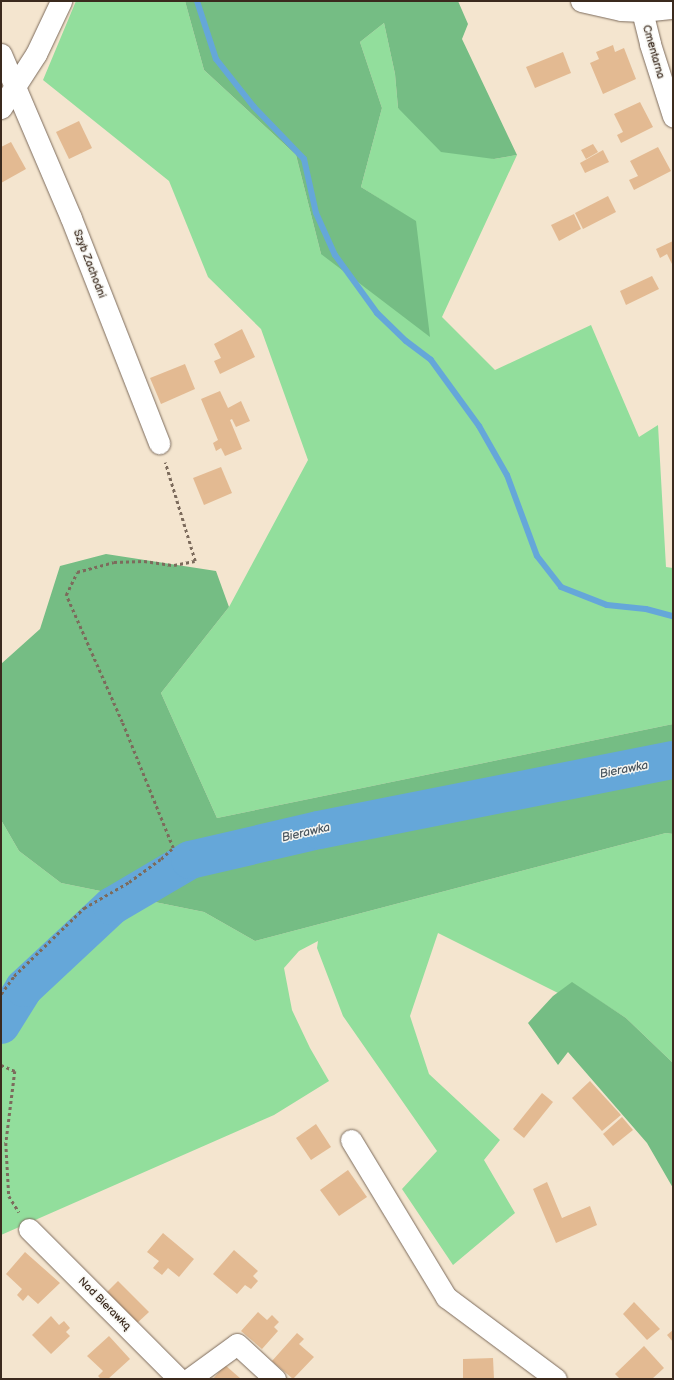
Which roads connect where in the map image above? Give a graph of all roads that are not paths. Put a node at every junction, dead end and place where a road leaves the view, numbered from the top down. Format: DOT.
graph roads {
  1 [pos="61,1"];
  2 [pos="581,1"];
  3 [pos="673,8"];
  4 [pos="642,11"];
  5 [pos="1,54"];
  6 [pos="15,87"];
  7 [pos="1,108"];
  8 [pos="673,116"];
  9 [pos="159,444"];
  10 [pos="351,1140"];
  11 [pos="30,1229"];
  12 [pos="179,1379"];
  13 [pos="189,1379"];
  14 [pos="275,1379"];
  15 [pos="556,1379"];
  1 -- 6 [label="street"];
  2 -- 4 [label="street, Cmentarna"];
  3 -- 4 [label="street, Cmentarna"];
  4 -- 8 [label="street, Cmentarna"];
  5 -- 6 [label="street, Szyb Zachodni"];
  6 -- 7 [label="street"];
  6 -- 9 [label="street, Szyb Zachodni"];
  10 -- 15 [label="street"];
  11 -- 12 [label="street, Nad Bierawką"];
  13 -- 14 [label="street"];
}
